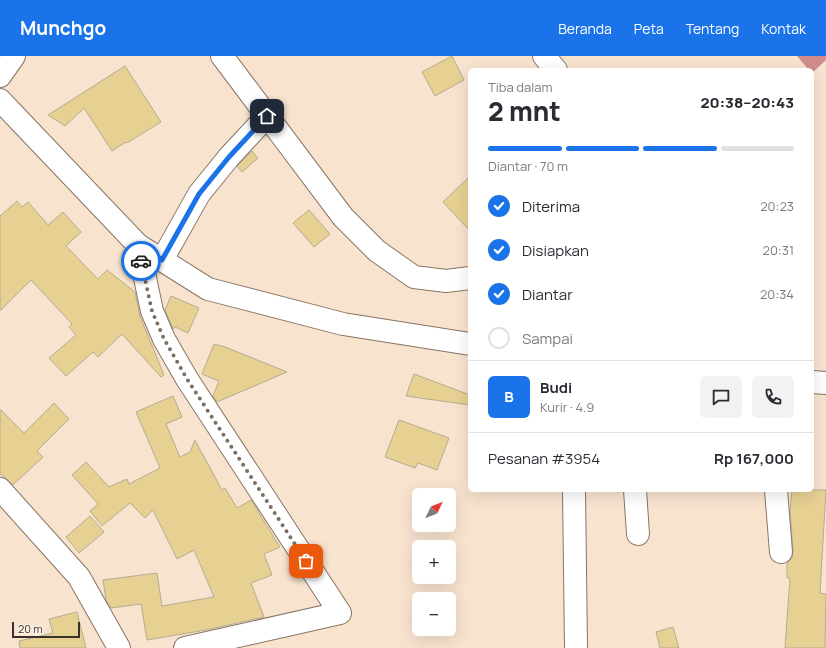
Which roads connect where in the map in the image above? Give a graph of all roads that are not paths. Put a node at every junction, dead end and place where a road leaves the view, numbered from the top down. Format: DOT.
graph roads {
  1 [pos="14,56"];
  2 [pos="222,56"];
  3 [pos="544,56"];
  4 [pos="554,68"];
  5 [pos="0,76"];
  6 [pos="0,100"];
  7 [pos="267,116"];
  8 [pos="138,245"];
  9 [pos="162,260"];
  10 [pos="468,278"];
  11 [pos="468,344"];
  12 [pos="814,382"];
  13 [pos="826,383"];
  14 [pos="0,489"];
  15 [pos="574,492"];
  16 [pos="635,492"];
  17 [pos="776,492"];
  18 [pos="638,534"];
  19 [pos="782,552"];
  20 [pos="119,648"];
  21 [pos="185,648"];
  22 [pos="576,648"];
  1 -- 5 [label="street"];
  2 -- 7 [label="street"];
  3 -- 4 [label="street"];
  6 -- 8 [label="street"];
  7 -- 9 [label="street"];
  7 -- 10 [label="street"];
  8 -- 9 [label="street"];
  8 -- 21 [label="street"];
  9 -- 11 [label="street"];
  12 -- 13 [label="street"];
  14 -- 20 [label="street"];
  15 -- 22 [label="street"];
  16 -- 18 [label="street"];
  17 -- 19 [label="street"];
}
